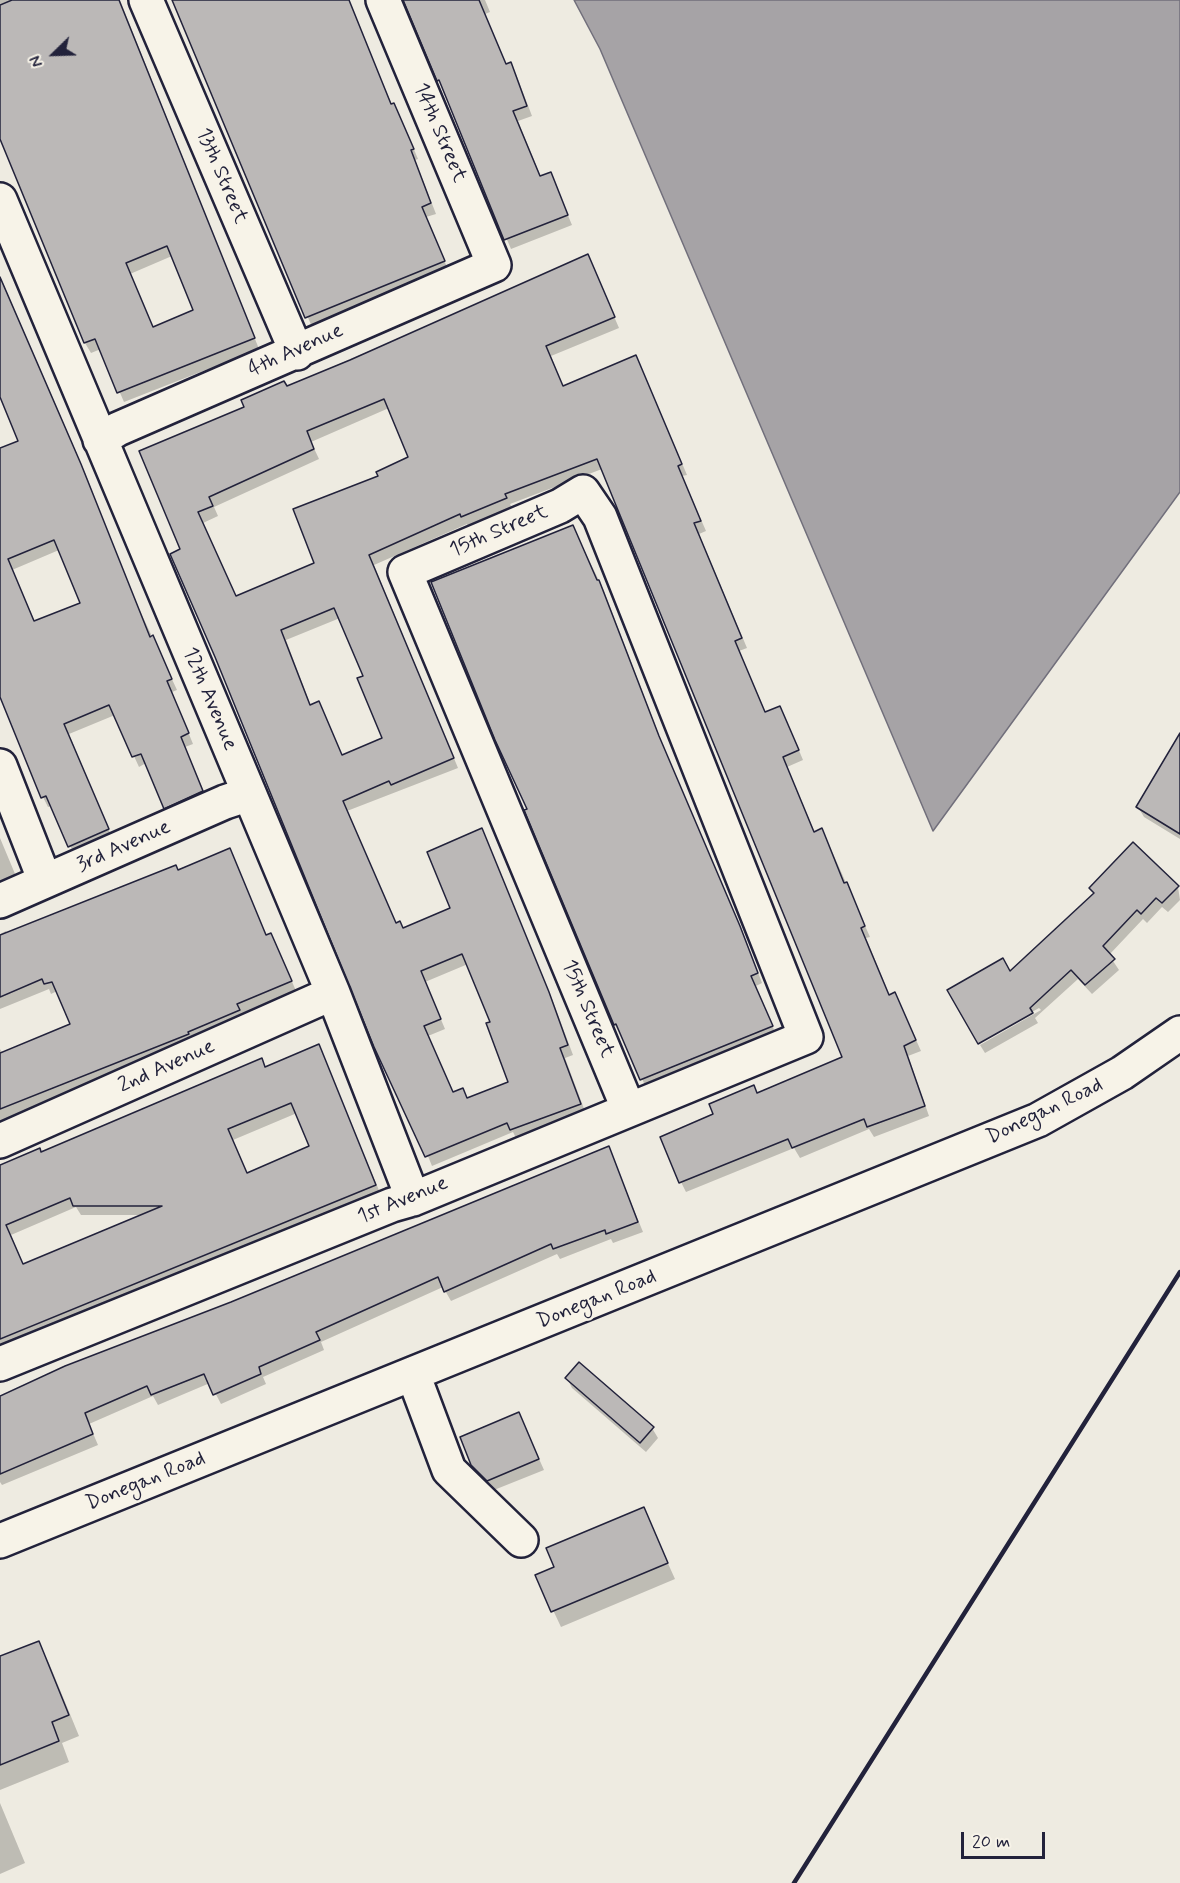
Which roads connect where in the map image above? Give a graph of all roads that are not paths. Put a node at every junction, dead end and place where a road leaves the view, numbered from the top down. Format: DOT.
graph roads {
  1 [pos="146,0"];
  2 [pos="383,0"];
  3 [pos="0,200"];
  4 [pos="494,265"];
  5 [pos="297,353"];
  6 [pos="100,440"];
  7 [pos="0,766"];
  8 [pos="249,794"];
  9 [pos="45,881"];
  10 [pos="0,900"];
  11 [pos="333,993"];
  12 [pos="1180,1033"];
  13 [pos="806,1037"];
  14 [pos="628,1108"];
  15 [pos="0,1141"];
  16 [pos="413,1199"];
  17 [pos="0,1364"];
  18 [pos="413,1374"];
  19 [pos="521,1540"];
  20 [pos="0,1541"];
  1 -- 5 [label="street, 13th Street"];
  2 -- 4 [label="street, 14th Street"];
  3 -- 6 [label="street, 12th Avenue"];
  4 -- 5 [label="street, 4th Avenue"];
  5 -- 6 [label="street, 4th Avenue"];
  6 -- 8 [label="street, 12th Avenue"];
  7 -- 9 [label="street"];
  8 -- 9 [label="street, 3rd Avenue"];
  8 -- 11 [label="street, 12th Avenue"];
  9 -- 10 [label="street, 3rd Avenue"];
  11 -- 15 [label="street, 2nd Avenue"];
  11 -- 16 [label="street, 12th Avenue"];
  12 -- 18 [label="street, Donegan Road"];
  13 -- 14 [label="street, 1st Avenue"];
  13 -- 14 [label="street, 15th Street"];
  14 -- 16 [label="street, 1st Avenue"];
  16 -- 17 [label="street, 1st Avenue"];
  18 -- 19 [label="street"];
  18 -- 20 [label="street, Donegan Road"];
}
